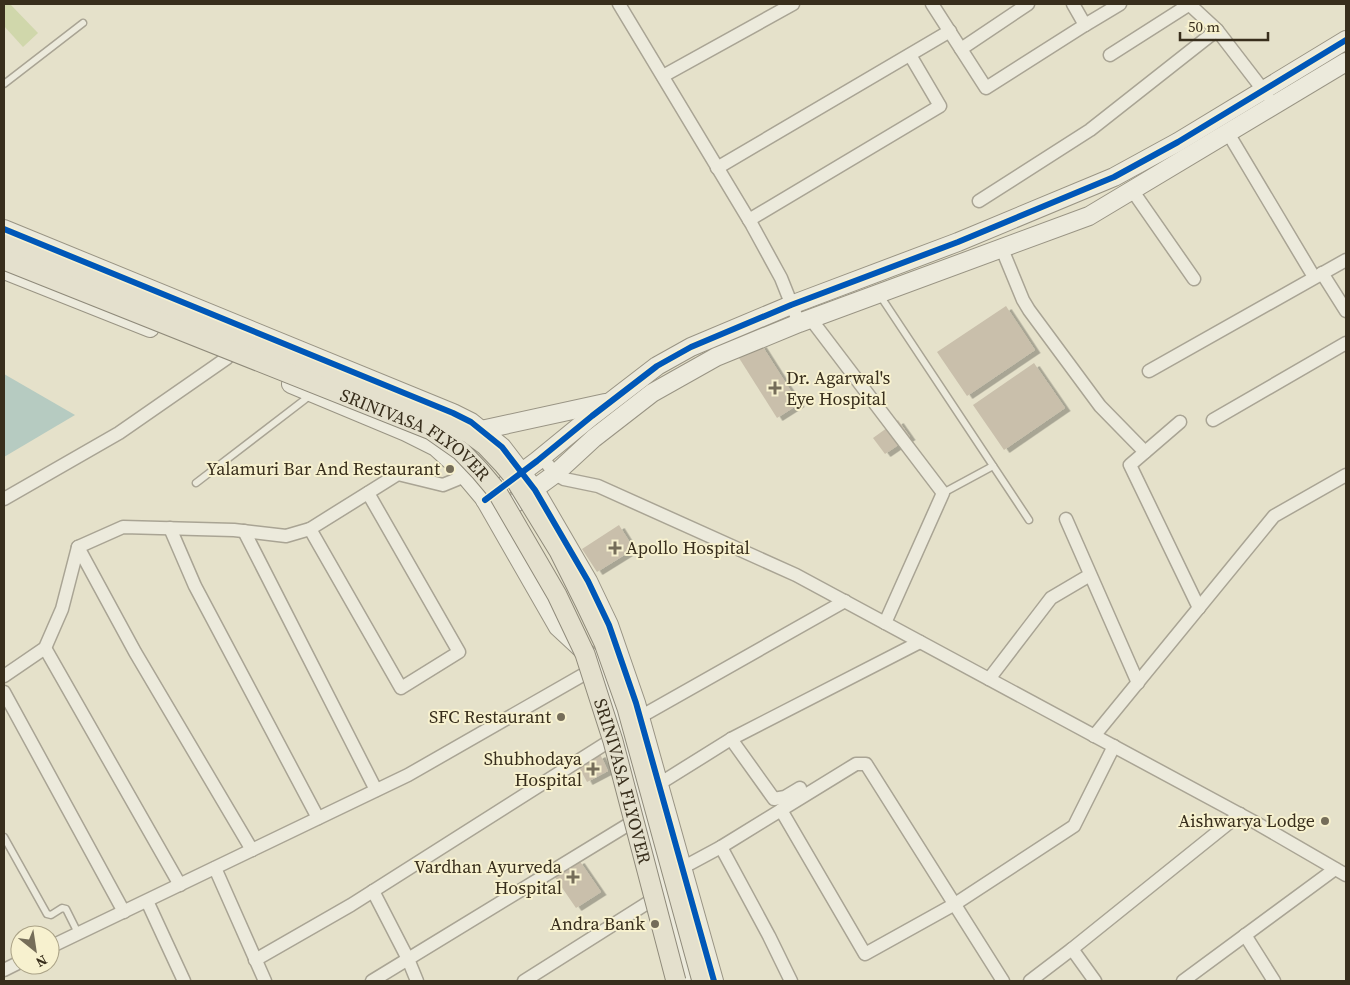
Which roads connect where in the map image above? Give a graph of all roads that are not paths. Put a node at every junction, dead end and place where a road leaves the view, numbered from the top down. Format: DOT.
graph roads {
  1 [pos="619,4"];
  2 [pos="793,4"];
  3 [pos="932,4"];
  4 [pos="1028,4"];
  5 [pos="1073,4"];
  6 [pos="1120,4"];
  7 [pos="1190,4"];
  8 [pos="83,23"];
  9 [pos="1085,25"];
  10 [pos="1217,30"];
  11 [pos="950,31"];
  12 [pos="1346,40"];
  13 [pos="961,49"];
  14 [pos="910,55"];
  15 [pos="1110,55"];
  16 [pos="1346,62"];
  17 [pos="663,76"];
  18 [pos="4,84"];
  19 [pos="1263,90"];
  20 [pos="1274,105"];
  21 [pos="1228,133"];
  22 [pos="718,168"];
  23 [pos="1132,190"];
  24 [pos="979,201"];
  25 [pos="749,220"];
  26 [pos="4,229"];
  27 [pos="4,241"];
  28 [pos="1002,249"];
  29 [pos="4,260"];
  30 [pos="1346,260"];
  31 [pos="4,270"];
  32 [pos="1318,275"];
  33 [pos="1194,279"];
  34 [pos="879,294"];
  35 [pos="791,305"];
  36 [pos="1346,310"];
  37 [pos="804,321"];
  38 [pos="1346,343"];
  39 [pos="228,358"];
  40 [pos="1148,371"];
  41 [pos="314,393"];
  42 [pos="609,402"];
  43 [pos="1214,420"];
  44 [pos="1180,422"];
  45 [pos="481,430"];
  46 [pos="1145,452"];
  47 [pos="542,457"];
  48 [pos="993,466"];
  49 [pos="522,473"];
  50 [pos="555,474"];
  51 [pos="1346,475"];
  52 [pos="465,476"];
  53 [pos="196,483"];
  54 [pos="535,490"];
  55 [pos="368,493"];
  56 [pos="943,493"];
  57 [pos="4,499"];
  58 [pos="485,500"];
  59 [pos="495,518"];
  60 [pos="1066,519"];
  61 [pos="1029,520"];
  62 [pos="170,528"];
  63 [pos="310,529"];
  64 [pos="244,531"];
  65 [pos="78,547"];
  66 [pos="1090,575"];
  67 [pos="844,601"];
  68 [pos="1199,608"];
  69 [pos="885,623"];
  70 [pos="920,642"];
  71 [pos="45,648"];
  72 [pos="600,666"];
  73 [pos="4,676"];
  74 [pos="989,679"];
  75 [pos="1138,683"];
  76 [pos="4,692"];
  77 [pos="640,717"];
  78 [pos="621,734"];
  79 [pos="1094,736"];
  80 [pos="731,739"];
  81 [pos="1114,746"];
  82 [pos="860,753"];
  83 [pos="658,784"];
  84 [pos="376,790"];
  85 [pos="781,810"];
  86 [pos="1240,814"];
  87 [pos="644,815"];
  88 [pos="318,818"];
  89 [pos="4,837"];
  90 [pos="721,847"];
  91 [pos="252,850"];
  92 [pos="215,868"];
  93 [pos="682,868"];
  94 [pos="1335,869"];
  95 [pos="1346,876"];
  96 [pos="180,885"];
  97 [pos="373,891"];
  98 [pos="665,892"];
  99 [pos="148,901"];
  100 [pos="955,904"];
  101 [pos="124,912"];
  102 [pos="78,933"];
  103 [pos="1245,935"];
  104 [pos="60,942"];
  105 [pos="1072,949"];
  106 [pos="408,959"];
  107 [pos="256,960"];
  108 [pos="184,981"];
  109 [pos="265,981"];
  110 [pos="372,981"];
  111 [pos="417,981"];
  112 [pos="524,981"];
  113 [pos="676,981"];
  114 [pos="689,981"];
  115 [pos="702,981"];
  116 [pos="714,981"];
  117 [pos="791,981"];
  118 [pos="1003,981"];
  119 [pos="1030,981"];
  120 [pos="1095,981"];
  121 [pos="1183,981"];
  122 [pos="1274,981"];
  1 -- 17 [label="street"];
  2 -- 17 [label="street"];
  3 -- 11 [label="street"];
  4 -- 13 [label="street"];
  5 -- 9 [label="street"];
  6 -- 9 [label="street"];
  7 -- 10 [label="street"];
  7 -- 15 [label="street"];
  8 -- 18 [label="lane"];
  9 -- 13 [label="street"];
  10 -- 19 [label="street"];
  10 -- 24 [label="street"];
  11 -- 13 [label="street"];
  11 -- 14 [label="street"];
  12 -- 19 [label="street"];
  14 -- 22 [label="street"];
  14 -- 25 [label="street"];
  16 -- 20 [label="street"];
  17 -- 22 [label="street"];
  19 -- 20 [label="street"];
  19 -- 35 [label="street"];
  20 -- 21 [label="street"];
  21 -- 23 [label="street"];
  21 -- 32 [label="street"];
  22 -- 25 [label="street"];
  23 -- 28 [label="street"];
  23 -- 33 [label="street"];
  25 -- 35 [label="street"];
  26 -- 45 [label="street"];
  27 -- 115 [label="main road, SRINIVASA FLYOVER, bridge"];
  28 -- 34 [label="street"];
  28 -- 46 [label="street"];
  29 -- 113 [label="main road, SRINIVASA FLYOVER, bridge"];
  30 -- 32 [label="street"];
  31 -- 39 [label="street"];
  32 -- 36 [label="street"];
  32 -- 40 [label="street"];
  34 -- 37 [label="street"];
  34 -- 48 [label="lane"];
  35 -- 37 [label="street"];
  35 -- 42 [label="street"];
  37 -- 50 [label="street"];
  37 -- 56 [label="street"];
  38 -- 43 [label="street"];
  39 -- 41 [label="street"];
  39 -- 57 [label="street"];
  41 -- 52 [label="street"];
  41 -- 53 [label="lane"];
  42 -- 45 [label="street"];
  42 -- 47 [label="street"];
  44 -- 46 [label="street"];
  45 -- 49 [label="street"];
  46 -- 68 [label="street"];
  47 -- 49 [label="street"];
  47 -- 50 [label="street"];
  48 -- 56 [label="lane"];
  48 -- 61 [label="lane"];
  49 -- 54 [label="street"];
  49 -- 58 [label="street"];
  50 -- 54 [label="street"];
  50 -- 67 [label="street"];
  51 -- 68 [label="street"];
  52 -- 55 [label="street"];
  52 -- 58 [label="street"];
  54 -- 59 [label="street"];
  54 -- 77 [label="street"];
  55 -- 63 [label="street"];
  55 -- 63 [label="street"];
  56 -- 69 [label="street"];
  58 -- 59 [label="street"];
  59 -- 72 [label="street"];
  60 -- 66 [label="street"];
  62 -- 64 [label="street"];
  62 -- 65 [label="street"];
  62 -- 88 [label="street"];
  63 -- 64 [label="street"];
  64 -- 84 [label="street"];
  65 -- 71 [label="street"];
  65 -- 91 [label="street"];
  66 -- 74 [label="street"];
  66 -- 75 [label="street"];
  67 -- 69 [label="street"];
  67 -- 77 [label="street"];
  68 -- 75 [label="street"];
  69 -- 70 [label="street"];
  70 -- 74 [label="street"];
  70 -- 80 [label="street"];
  71 -- 73 [label="street"];
  71 -- 96 [label="street"];
  72 -- 78 [label="street"];
  72 -- 84 [label="street"];
  74 -- 79 [label="street"];
  75 -- 79 [label="street"];
  76 -- 101 [label="street"];
  77 -- 83 [label="street"];
  78 -- 87 [label="street"];
  78 -- 97 [label="street"];
  79 -- 81 [label="street"];
  80 -- 82 [label="street"];
  80 -- 83 [label="street"];
  81 -- 86 [label="street"];
  81 -- 100 [label="street"];
  83 -- 93 [label="street"];
  84 -- 88 [label="street"];
  85 -- 90 [label="street"];
  85 -- 100 [label="street"];
  85 -- 100 [label="street"];
  86 -- 94 [label="street"];
  86 -- 105 [label="street"];
  87 -- 98 [label="street"];
  87 -- 106 [label="street"];
  88 -- 91 [label="street"];
  89 -- 102 [label="lane"];
  90 -- 93 [label="street"];
  90 -- 117 [label="street"];
  91 -- 92 [label="street"];
  92 -- 96 [label="street"];
  92 -- 107 [label="street"];
  93 -- 116 [label="street"];
  94 -- 95 [label="street"];
  94 -- 103 [label="street"];
  96 -- 99 [label="street"];
  97 -- 106 [label="street"];
  97 -- 107 [label="street"];
  98 -- 112 [label="street"];
  98 -- 114 [label="street"];
  99 -- 101 [label="street"];
  99 -- 108 [label="street"];
  100 -- 118 [label="street"];
  101 -- 102 [label="street"];
  102 -- 104 [label="street"];
  103 -- 121 [label="street"];
  103 -- 122 [label="street"];
  105 -- 119 [label="street"];
  105 -- 120 [label="street"];
  106 -- 110 [label="street"];
  106 -- 111 [label="street"];
  107 -- 109 [label="street"];
}
